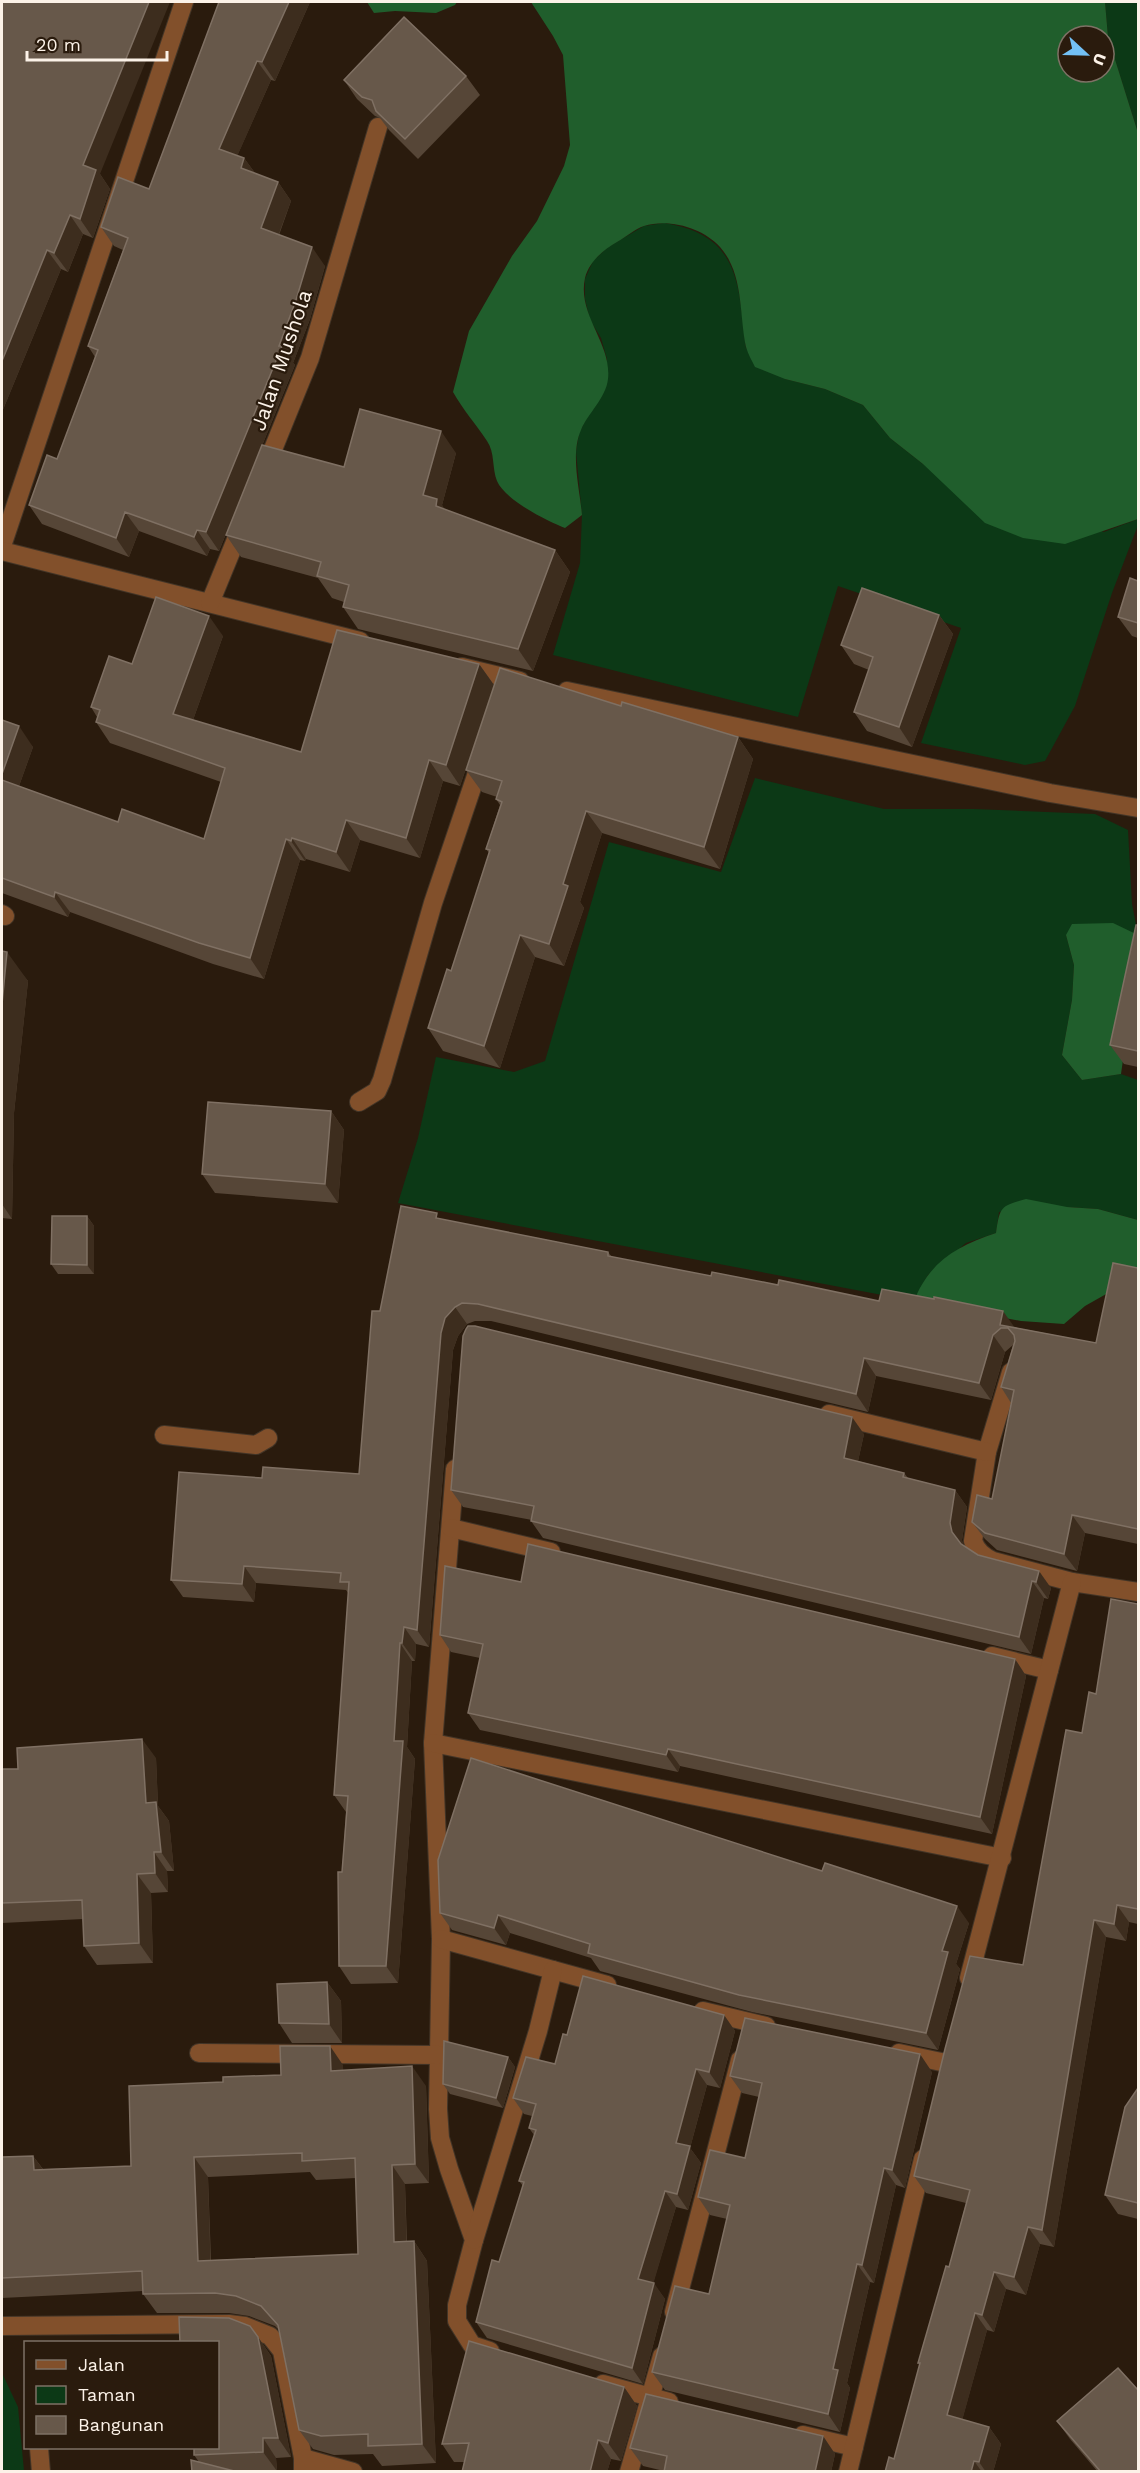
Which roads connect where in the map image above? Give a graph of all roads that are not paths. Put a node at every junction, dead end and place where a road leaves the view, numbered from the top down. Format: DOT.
graph roads {
  1 [pos="184,2"];
  2 [pos="378,127"];
  3 [pos="260,482"];
  4 [pos="251,504"];
  5 [pos="2,548"];
  6 [pos="210,603"];
  7 [pos="382,647"];
  8 [pos="439,661"];
  9 [pos="486,746"];
  10 [pos="1138,808"];
  11 [pos="359,1102"];
  12 [pos="1016,1356"];
  13 [pos="813,1410"];
  14 [pos="164,1435"];
  15 [pos="268,1438"];
  16 [pos="987,1452"];
  17 [pos="456,1457"];
  18 [pos="451,1528"];
  19 [pos="566,1555"];
  20 [pos="1072,1582"];
  21 [pos="1138,1592"];
  22 [pos="980,1653"];
  23 [pos="1049,1670"];
  24 [pos="433,1743"];
  25 [pos="1002,1858"];
  26 [pos="441,1939"];
  27 [pos="553,1970"];
  28 [pos="624,1990"];
  29 [pos="964,1995"];
  30 [pos="680,2005"];
  31 [pos="784,2030"];
  32 [pos="747,2034"];
  33 [pos="876,2049"];
  34 [pos="199,2053"];
  35 [pos="439,2055"];
  36 [pos="940,2086"];
  37 [pos="926,2144"];
  38 [pos="474,2240"];
  39 [pos="2,2326"];
  40 [pos="32,2334"];
  41 [pos="508,2356"];
  42 [pos="585,2379"];
  43 [pos="651,2398"];
  44 [pos="685,2406"];
  45 [pos="786,2431"];
  46 [pos="854,2447"];
  47 [pos="39,2449"];
  48 [pos="303,2465"];
  49 [pos="41,2472"];
  50 [pos="352,2472"];
  51 [pos="629,2472"];
  52 [pos="848,2472"];
  1 -- 5 [label="street"];
  2 -- 3 [label="street, Jalan Mushola"];
  4 -- 6 [label="street"];
  5 -- 6 [label="street"];
  6 -- 7 [label="street"];
  8 -- 10 [label="street"];
  9 -- 11 [label="street"];
  12 -- 16 [label="street"];
  13 -- 16 [label="street"];
  14 -- 15 [label="street"];
  16 -- 20 [label="street"];
  17 -- 18 [label="street"];
  18 -- 19 [label="street"];
  18 -- 24 [label="street"];
  20 -- 21 [label="street"];
  20 -- 23 [label="street"];
  22 -- 23 [label="street"];
  23 -- 25 [label="street"];
  24 -- 25 [label="street"];
  24 -- 26 [label="street"];
  25 -- 29 [label="street"];
  26 -- 27 [label="street"];
  26 -- 35 [label="street"];
  27 -- 28 [label="street"];
  27 -- 38 [label="street"];
  30 -- 32 [label="street"];
  31 -- 32 [label="street"];
  32 -- 43 [label="street"];
  33 -- 36 [label="street"];
  34 -- 35 [label="street"];
  35 -- 38 [label="street"];
  37 -- 46 [label="street"];
  38 -- 41 [label="street"];
  39 -- 40 [label="street"];
  40 -- 48 [label="street"];
  42 -- 43 [label="street"];
  43 -- 44 [label="street"];
  43 -- 51 [label="street"];
  45 -- 46 [label="street"];
  46 -- 52 [label="street"];
  47 -- 49 [label="street"];
  48 -- 50 [label="street"];
}
